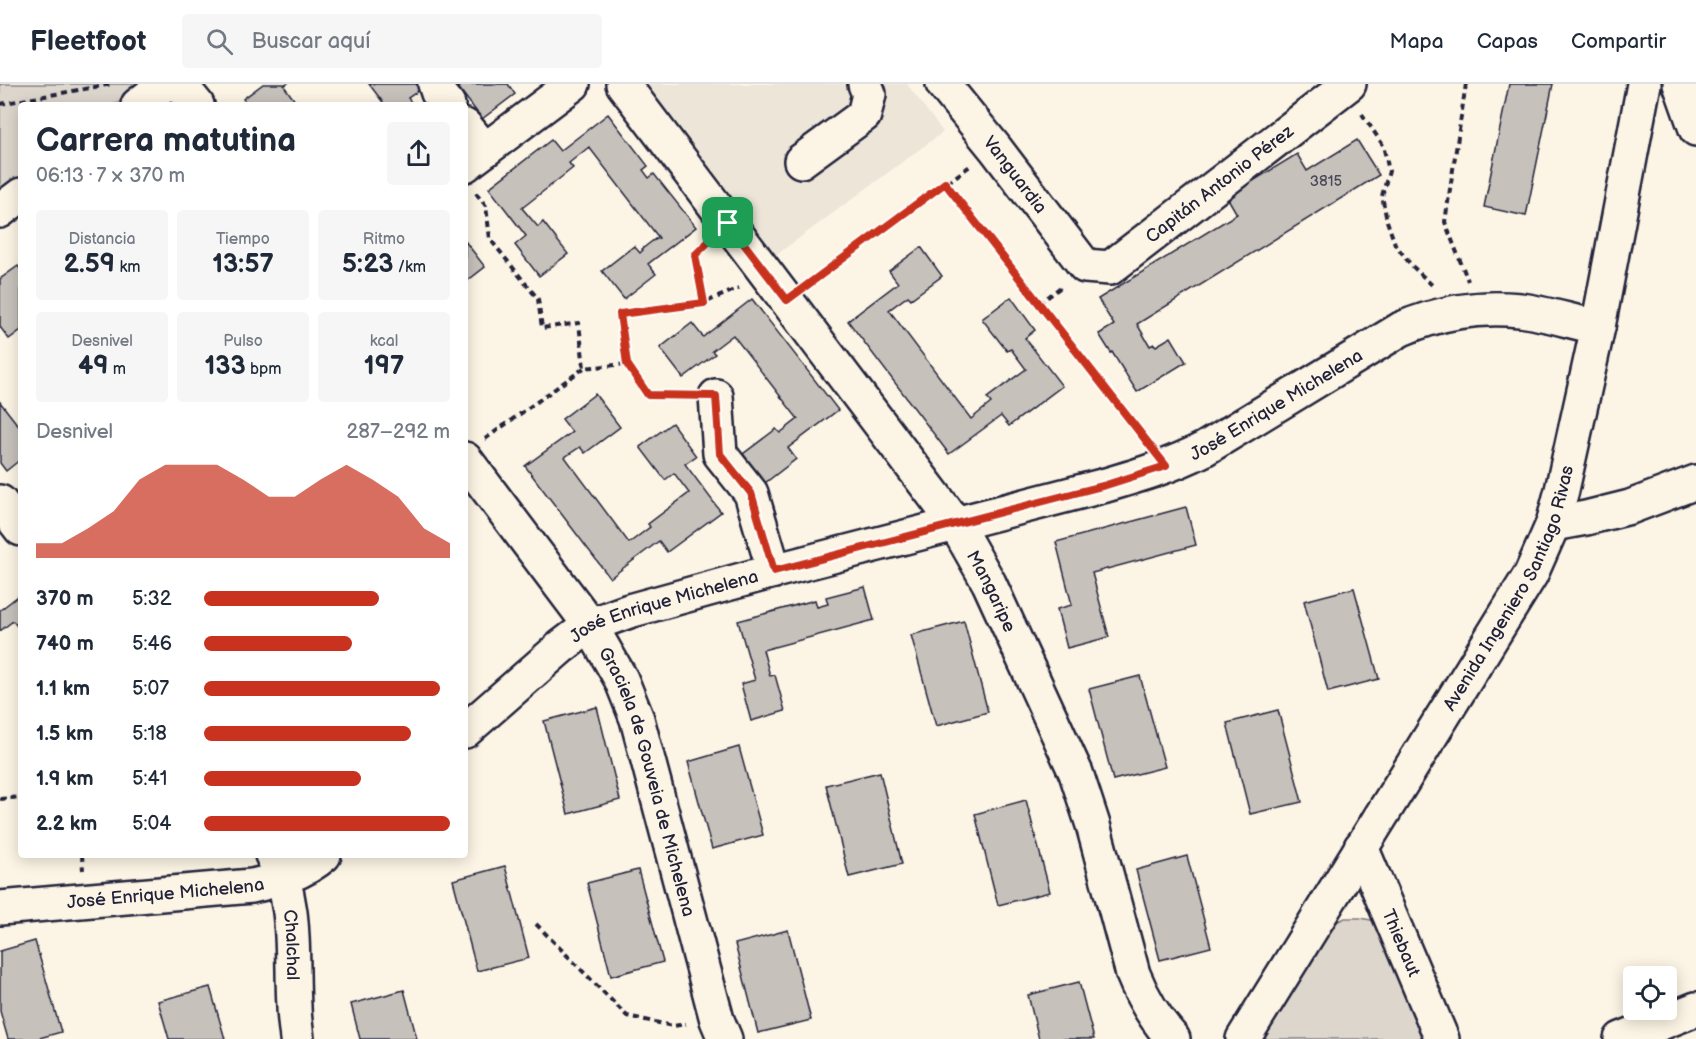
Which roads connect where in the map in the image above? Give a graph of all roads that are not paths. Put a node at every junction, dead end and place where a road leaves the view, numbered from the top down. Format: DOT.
graph roads {
  1 [pos="165,84"];
  2 [pos="180,84"];
  3 [pos="435,84"];
  4 [pos="573,84"];
  5 [pos="623,84"];
  6 [pos="865,84"];
  7 [pos="943,84"];
  8 [pos="1644,84"];
  9 [pos="1680,84"];
  10 [pos="1347,86"];
  11 [pos="142,102"];
  12 [pos="195,102"];
  13 [pos="446,102"];
  14 [pos="1696,129"];
  15 [pos="472,157"];
  16 [pos="801,161"];
  17 [pos="1085,266"];
  18 [pos="1598,327"];
  19 [pos="716,396"];
  20 [pos="474,450"];
  21 [pos="1696,482"];
  22 [pos="955,523"];
  23 [pos="1553,524"];
  24 [pos="774,571"];
  25 [pos="590,625"];
  26 [pos="468,728"];
  27 [pos="1361,847"];
  28 [pos="321,858"];
  29 [pos="277,867"];
  30 [pos="0,908"];
  31 [pos="1696,1009"];
  32 [pos="721,1029"];
  33 [pos="297,1039"];
  34 [pos="1173,1039"];
  35 [pos="1243,1039"];
  36 [pos="1442,1039"];
  37 [pos="1621,1039"];
  1 -- 11 [label="street"];
  2 -- 12 [label="street"];
  3 -- 13 [label="street"];
  4 -- 15 [label="street"];
  5 -- 22 [label="street, Mangaripe"];
  6 -- 16 [label="street"];
  7 -- 17 [label="street, Vanguardia"];
  8 -- 18 [label="street, Avenida Ingeniero Santiago Rivas"];
  9 -- 14 [label="street"];
  10 -- 17 [label="street, Capitán Antonio Pérez"];
  18 -- 22 [label="street, José Enrique Michelena"];
  18 -- 23 [label="street, Avenida Ingeniero Santiago Rivas"];
  19 -- 24 [label="street"];
  20 -- 25 [label="street, Graciela de Gouveia de Michelena"];
  21 -- 23 [label="street"];
  22 -- 24 [label="street, José Enrique Michelena"];
  22 -- 34 [label="street, Mangaripe"];
  23 -- 27 [label="street, Avenida Ingeniero Santiago Rivas"];
  24 -- 25 [label="street, José Enrique Michelena"];
  25 -- 26 [label="street, José Enrique Michelena"];
  25 -- 32 [label="street, Graciela de Gouveia de Michelena"];
  27 -- 35 [label="street, Avenida Ingeniero Santiago Rivas"];
  27 -- 36 [label="street, Thiebaut"];
  28 -- 29 [label="street, José Enrique Michelena"];
  29 -- 30 [label="street, José Enrique Michelena"];
  29 -- 33 [label="street, Chalchal"];
  31 -- 37 [label="street"];
}
